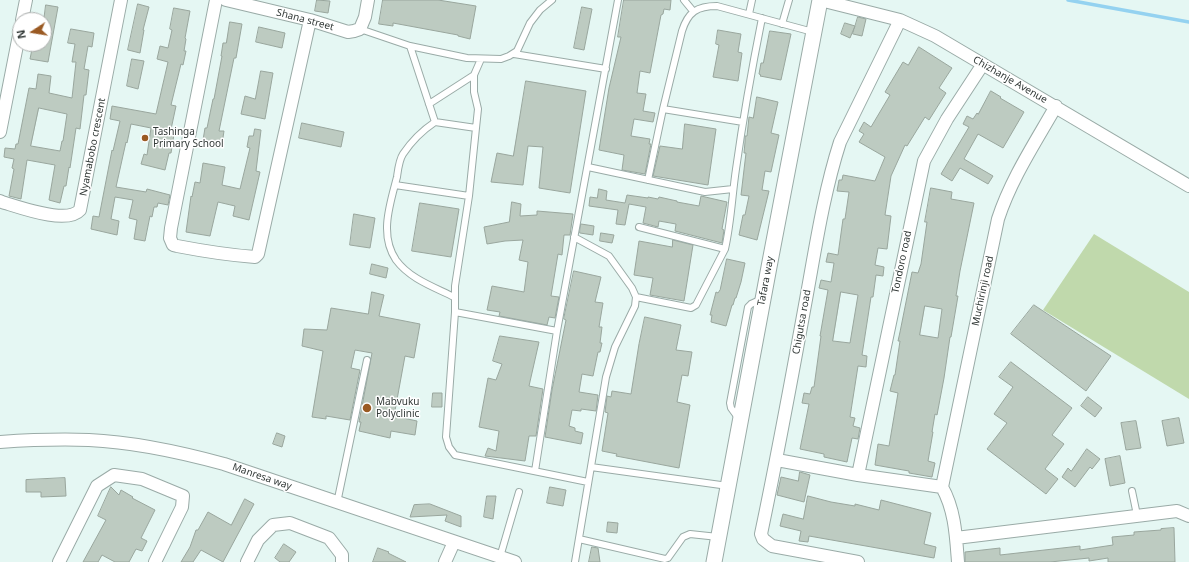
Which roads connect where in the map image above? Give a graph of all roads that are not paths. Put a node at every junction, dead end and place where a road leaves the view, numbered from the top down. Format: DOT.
graph roads {
  1 [pos="26,0"];
  2 [pos="122,0"];
  3 [pos="216,0"];
  4 [pos="226,0"];
  5 [pos="368,0"];
  6 [pos="552,0"];
  7 [pos="618,0"];
  8 [pos="684,0"];
  9 [pos="752,0"];
  10 [pos="789,0"];
  11 [pos="820,0"];
  12 [pos="711,3"];
  13 [pos="693,11"];
  14 [pos="24,12"];
  15 [pos="749,14"];
  16 [pos="762,18"];
  17 [pos="310,20"];
  18 [pos="900,20"];
  19 [pos="782,24"];
  20 [pos="360,29"];
  21 [pos="813,32"];
  22 [pos="410,46"];
  23 [pos="16,52"];
  24 [pos="514,54"];
  25 [pos="482,59"];
  26 [pos="983,64"];
  27 [pos="606,69"];
  28 [pos="474,75"];
  29 [pos="429,104"];
  30 [pos="1056,106"];
  31 [pos="663,109"];
  32 [pos="435,122"];
  33 [pos="743,122"];
  34 [pos="476,128"];
  35 [pos="0,132"];
  36 [pos="588,167"];
  37 [pos="648,180"];
  38 [pos="395,185"];
  39 [pos="1189,186"];
  40 [pos="733,189"];
  41 [pos="469,196"];
  42 [pos="0,201"];
  43 [pos="639,227"];
  44 [pos="574,237"];
  45 [pos="725,249"];
  46 [pos="454,297"];
  47 [pos="636,297"];
  48 [pos="455,312"];
  49 [pos="557,331"];
  50 [pos="367,360"];
  51 [pos="0,442"];
  52 [pos="777,460"];
  53 [pos="591,467"];
  54 [pos="535,471"];
  55 [pos="858,475"];
  56 [pos="588,482"];
  57 [pos="728,486"];
  58 [pos="942,487"];
  59 [pos="1132,491"];
  60 [pos="519,492"];
  61 [pos="337,503"];
  62 [pos="1137,515"];
  63 [pos="1189,516"];
  64 [pos="719,537"];
  65 [pos="956,538"];
  66 [pos="579,539"];
  67 [pos="454,542"];
  68 [pos="500,557"];
  69 [pos="59,562"];
  70 [pos="155,562"];
  71 [pos="247,562"];
  72 [pos="342,562"];
  73 [pos="446,562"];
  74 [pos="515,562"];
  75 [pos="575,562"];
  76 [pos="714,562"];
  77 [pos="858,562"];
  78 [pos="958,562"];
  1 -- 14 [label="street"];
  2 -- 42 [label="street, Nyamabobo crescent"];
  3 -- 17 [label="street"];
  4 -- 17 [label="street, Shana street"];
  5 -- 20 [label="street"];
  6 -- 24 [label="lane"];
  7 -- 27 [label="lane"];
  8 -- 13 [label="lane"];
  9 -- 15 [label="lane"];
  10 -- 19 [label="lane"];
  11 -- 18 [label="street, Chizhanje Avenue"];
  11 -- 21 [label="street, Tafara way"];
  12 -- 13 [label="lane"];
  12 -- 15 [label="lane"];
  13 -- 31 [label="lane"];
  15 -- 16 [label="lane"];
  16 -- 19 [label="lane"];
  16 -- 33 [label="lane"];
  17 -- 20 [label="street, Shana street"];
  18 -- 26 [label="street, Chizhanje Avenue"];
  18 -- 52 [label="street, Chigutsa road"];
  19 -- 21 [label="lane"];
  20 -- 22 [label="lane"];
  21 -- 57 [label="street, Tafara way"];
  22 -- 25 [label="lane"];
  22 -- 29 [label="lane"];
  23 -- 35 [label="street"];
  24 -- 25 [label="lane"];
  24 -- 27 [label="lane"];
  25 -- 28 [label="lane"];
  26 -- 30 [label="street, Chizhanje Avenue"];
  26 -- 55 [label="street, Tondoro road"];
  27 -- 36 [label="lane"];
  28 -- 29 [label="lane"];
  28 -- 34 [label="lane"];
  29 -- 32 [label="lane"];
  30 -- 39 [label="street, Chizhanje Avenue"];
  30 -- 58 [label="street, Muchirinji road"];
  31 -- 33 [label="lane"];
  31 -- 37 [label="lane"];
  32 -- 34 [label="lane"];
  32 -- 38 [label="lane"];
  33 -- 40 [label="lane"];
  34 -- 41 [label="lane"];
  36 -- 37 [label="lane"];
  36 -- 44 [label="lane"];
  37 -- 40 [label="lane"];
  38 -- 41 [label="lane"];
  38 -- 46 [label="lane"];
  40 -- 45 [label="lane"];
  41 -- 46 [label="lane"];
  43 -- 45 [label="lane"];
  44 -- 47 [label="lane"];
  44 -- 49 [label="lane"];
  45 -- 47 [label="lane"];
  46 -- 48 [label="lane"];
  47 -- 53 [label="lane"];
  48 -- 49 [label="lane"];
  48 -- 54 [label="lane"];
  49 -- 54 [label="lane"];
  50 -- 61 [label="lane"];
  51 -- 61 [label="street, Manresa way"];
  52 -- 55 [label="street"];
  52 -- 77 [label="street, Chigutsa road"];
  53 -- 56 [label="lane"];
  53 -- 57 [label="lane"];
  54 -- 56 [label="lane"];
  55 -- 58 [label="street"];
  56 -- 66 [label="lane"];
  57 -- 64 [label="street, Tafara way"];
  58 -- 65 [label="street"];
  59 -- 62 [label="lane"];
  60 -- 68 [label="lane"];
  61 -- 67 [label="street, Manresa way"];
  62 -- 63 [label="street"];
  62 -- 65 [label="street"];
  64 -- 66 [label="lane"];
  64 -- 76 [label="street, Tafara way"];
  65 -- 78 [label="street"];
  66 -- 75 [label="lane"];
  67 -- 68 [label="street, Manresa way"];
  67 -- 73 [label="street"];
  68 -- 74 [label="street, Manresa way"];
  69 -- 70 [label="street"];
  71 -- 72 [label="street"];
}
